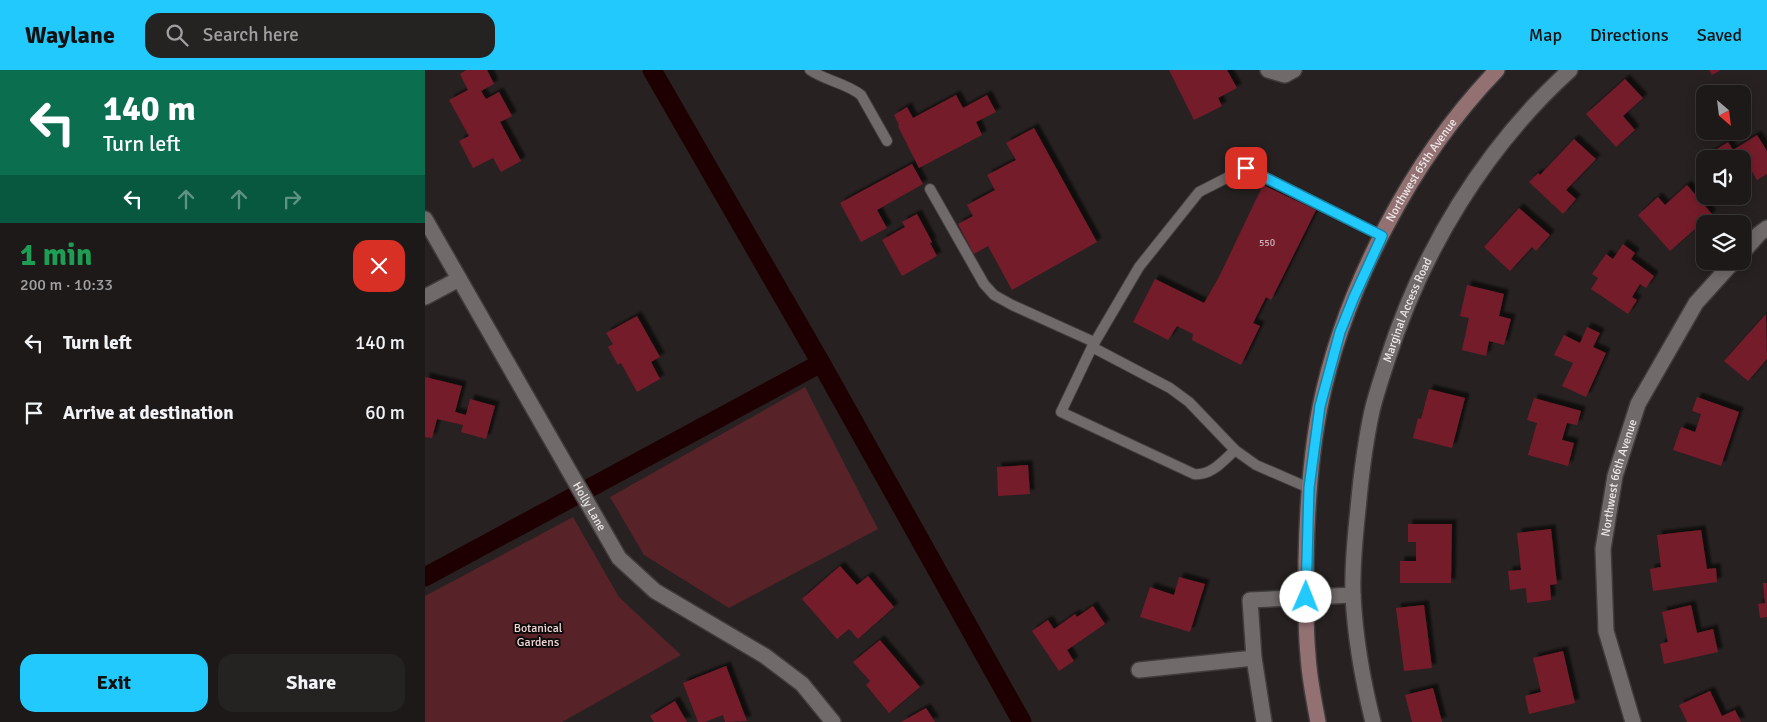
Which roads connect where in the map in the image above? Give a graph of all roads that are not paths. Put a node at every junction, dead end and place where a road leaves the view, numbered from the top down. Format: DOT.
graph roads {
  1 [pos="810,70"];
  2 [pos="1268,70"];
  3 [pos="1497,70"];
  4 [pos="1570,70"];
  5 [pos="1289,73"];
  6 [pos="887,142"];
  7 [pos="930,188"];
  8 [pos="425,219"];
  9 [pos="1767,228"];
  10 [pos="1382,236"];
  11 [pos="1751,243"];
  12 [pos="1726,270"];
  13 [pos="459,279"];
  14 [pos="425,297"];
  15 [pos="1093,345"];
  16 [pos="1235,450"];
  17 [pos="1309,488"];
  18 [pos="1353,596"];
  19 [pos="1306,597"];
  20 [pos="1255,658"];
  21 [pos="1139,670"];
  22 [pos="833,722"];
  23 [pos="1265,722"];
  24 [pos="1318,722"];
  25 [pos="1373,722"];
  26 [pos="1633,722"];
  1 -- 6 [label="lane"];
  2 -- 5 [label="street"];
  3 -- 10 [label="street, Northwest 65th Avenue"];
  4 -- 18 [label="street, Marginal Access Road"];
  7 -- 15 [label="lane"];
  8 -- 13 [label="street, Holly Lane"];
  9 -- 11 [label="street"];
  10 -- 15 [label="lane"];
  10 -- 17 [label="street, Northwest 65th Avenue"];
  12 -- 26 [label="street, Northwest 66th Avenue"];
  13 -- 14 [label="street"];
  13 -- 22 [label="street, Holly Lane"];
  15 -- 16 [label="lane"];
  15 -- 16 [label="lane"];
  16 -- 17 [label="lane"];
  17 -- 19 [label="street, Northwest 65th Avenue"];
  18 -- 19 [label="street"];
  18 -- 25 [label="street, Marginal Access Road"];
  19 -- 20 [label="street"];
  19 -- 24 [label="street, Northwest 65th Avenue"];
  20 -- 21 [label="street"];
  20 -- 23 [label="street"];
}
